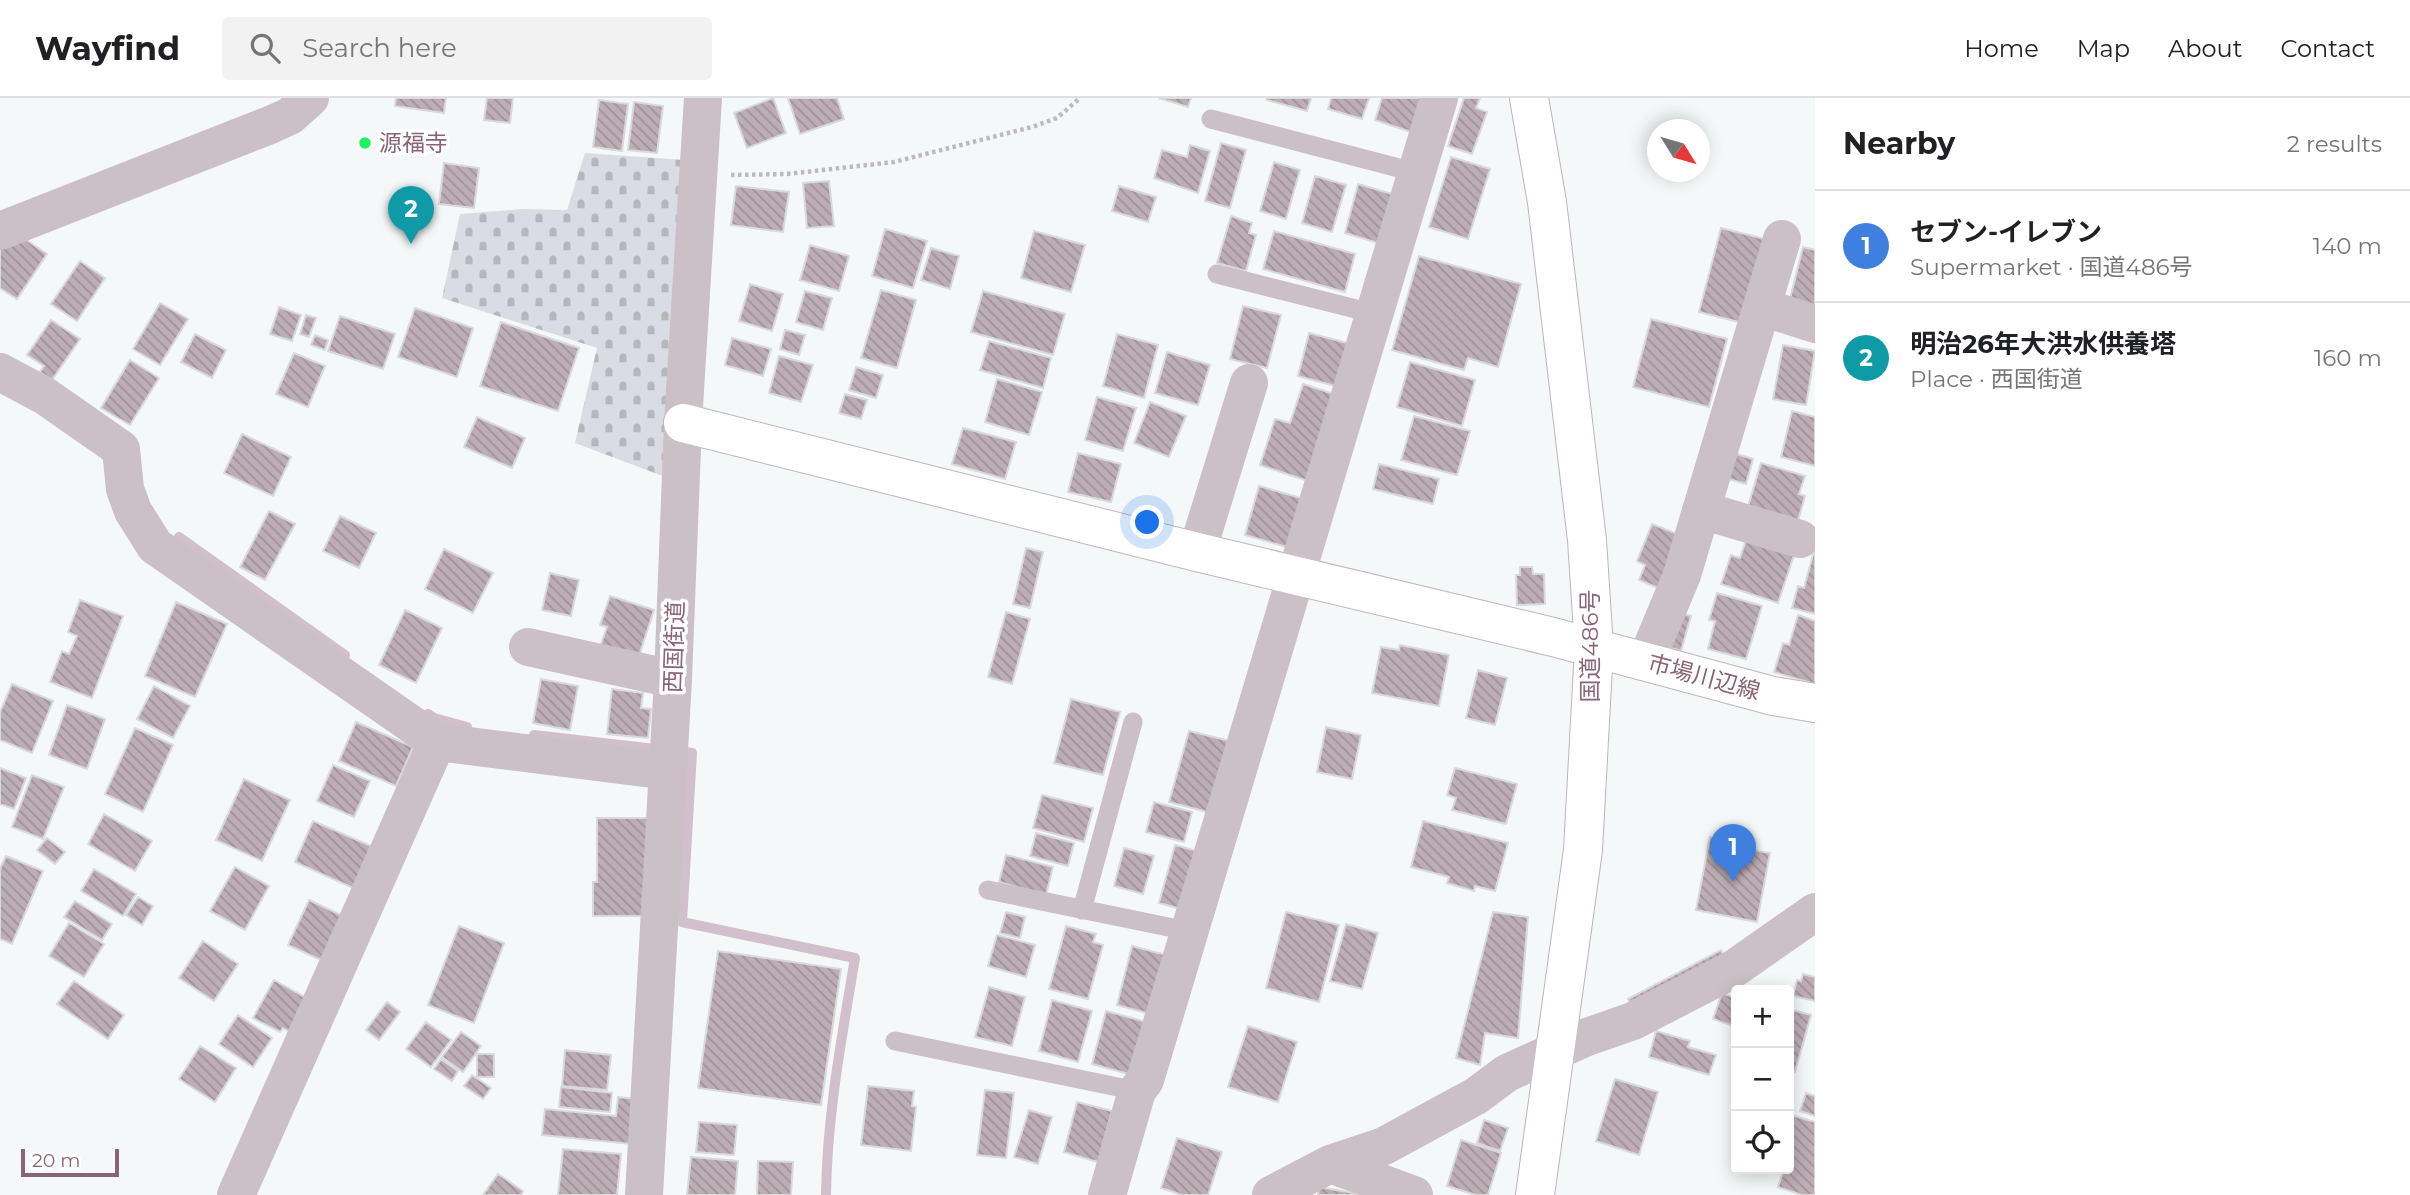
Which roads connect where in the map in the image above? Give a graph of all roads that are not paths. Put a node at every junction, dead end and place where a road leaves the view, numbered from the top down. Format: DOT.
graph roads {
  1 [pos="310,98"];
  2 [pos="703,98"];
  3 [pos="1439,98"];
  4 [pos="1529,98"];
  5 [pos="1211,119"];
  6 [pos="1418,173"];
  7 [pos="0,231"];
  8 [pos="1782,239"];
  9 [pos="1217,274"];
  10 [pos="1762,307"];
  11 [pos="1376,314"];
  12 [pos="1815,324"];
  13 [pos="0,372"];
  14 [pos="1249,383"];
  15 [pos="683,423"];
  16 [pos="1701,510"];
  17 [pos="1800,539"];
  18 [pos="1197,552"];
  19 [pos="1295,575"];
  20 [pos="528,647"];
  21 [pos="1594,648"];
  22 [pos="1646,661"];
  23 [pos="673,679"];
  24 [pos="1815,703"];
  25 [pos="1133,722"];
  26 [pos="437,742"];
  27 [pos="668,771"];
  28 [pos="988,890"];
  29 [pos="1082,910"];
  30 [pos="1815,912"];
  31 [pos="1188,931"];
  32 [pos="895,1041"];
  33 [pos="1555,1051"];
  34 [pos="1137,1091"];
  35 [pos="1330,1164"];
  36 [pos="236,1195"];
  37 [pos="644,1195"];
  38 [pos="1107,1195"];
  39 [pos="1271,1195"];
  40 [pos="1414,1195"];
  41 [pos="1535,1195"];
  1 -- 7 [label="street"];
  2 -- 15 [label="street, 西国街道"];
  3 -- 6 [label="street"];
  4 -- 21 [label="main road, 国道486号"];
  5 -- 6 [label="lane"];
  6 -- 11 [label="street"];
  8 -- 10 [label="street"];
  9 -- 11 [label="lane"];
  10 -- 12 [label="street"];
  10 -- 16 [label="street"];
  11 -- 19 [label="street"];
  13 -- 26 [label="street"];
  14 -- 18 [label="street"];
  15 -- 18 [label="main road, 市場川辺線"];
  15 -- 23 [label="street, 西国街道"];
  16 -- 17 [label="street"];
  16 -- 22 [label="street"];
  18 -- 19 [label="main road, 市場川辺線"];
  19 -- 21 [label="main road, 市場川辺線"];
  19 -- 31 [label="street"];
  20 -- 23 [label="street"];
  21 -- 22 [label="main road, 市場川辺線"];
  21 -- 33 [label="main road, 国道486号"];
  22 -- 24 [label="main road, 市場川辺線"];
  23 -- 27 [label="street, 西国街道"];
  25 -- 29 [label="lane"];
  26 -- 27 [label="street"];
  26 -- 36 [label="street"];
  27 -- 37 [label="street, 西国街道"];
  28 -- 29 [label="lane"];
  29 -- 31 [label="lane"];
  30 -- 33 [label="street"];
  31 -- 34 [label="street"];
  32 -- 34 [label="lane"];
  33 -- 35 [label="street"];
  33 -- 41 [label="main road, 国道486号"];
  34 -- 38 [label="street"];
  35 -- 39 [label="street"];
  35 -- 40 [label="street"];
}
